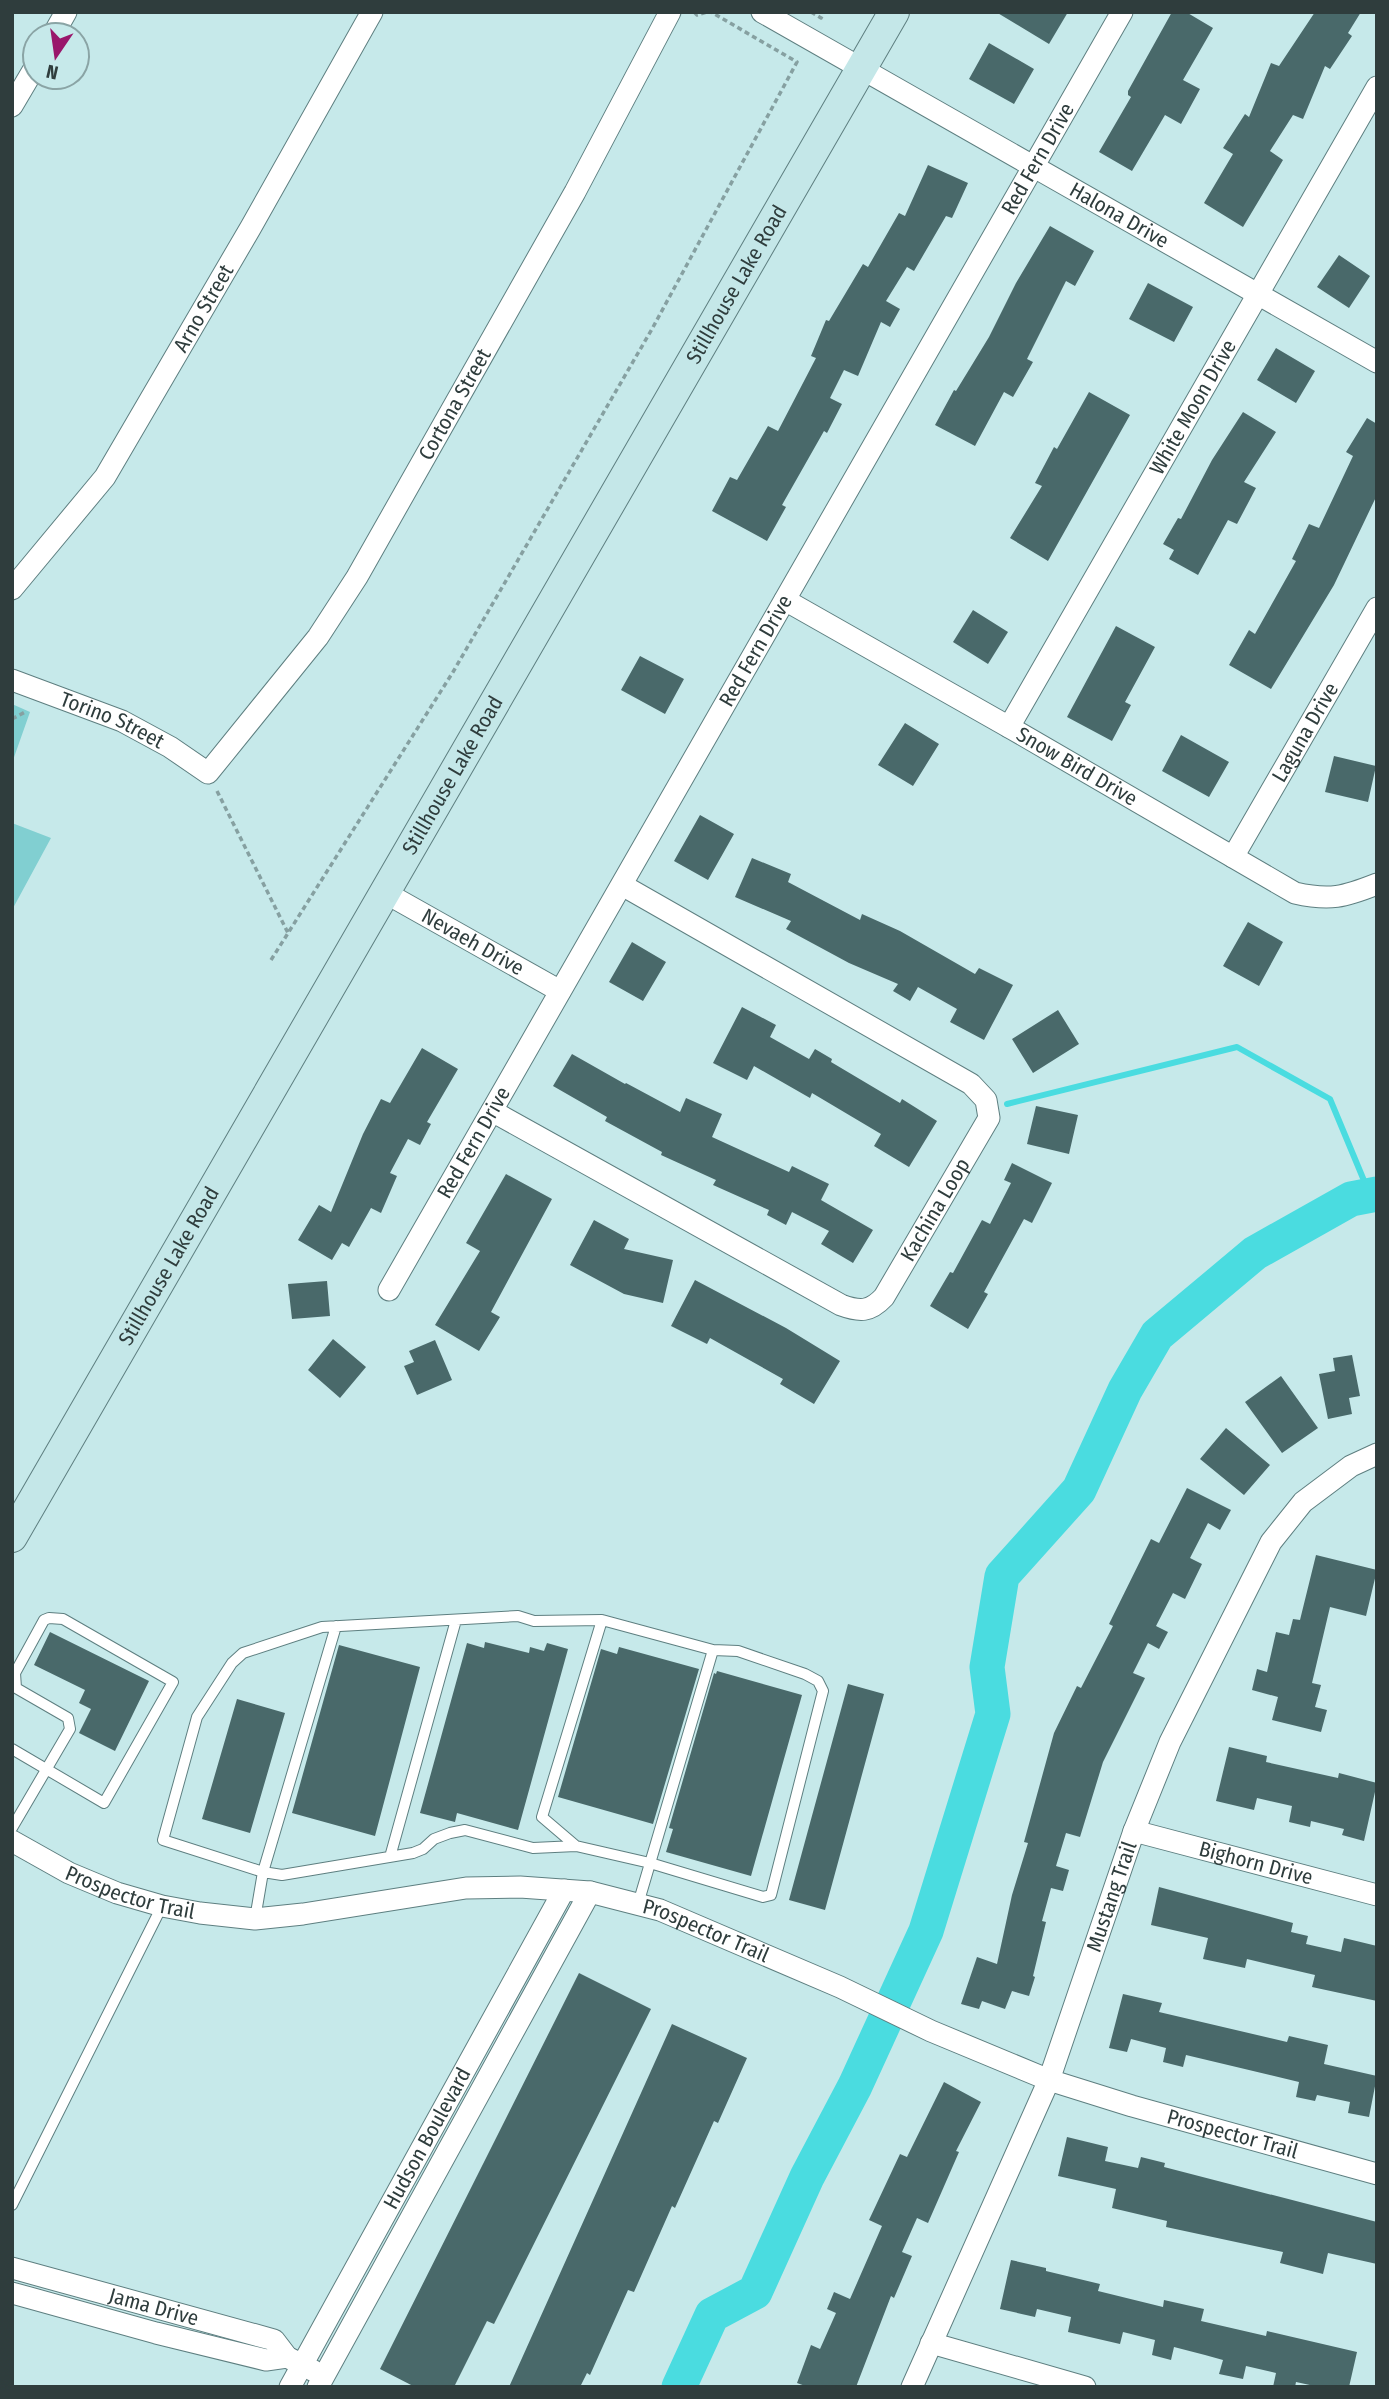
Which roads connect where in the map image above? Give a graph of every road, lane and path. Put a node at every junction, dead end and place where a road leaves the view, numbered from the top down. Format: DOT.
graph roads {
  1 [pos="372,12"];
  2 [pos="670,12"];
  3 [pos="694,12"];
  4 [pos="709,12"];
  5 [pos="762,12"];
  6 [pos="811,12"];
  7 [pos="824,12"];
  8 [pos="894,12"];
  9 [pos="1122,12"];
  10 [pos="862,68"];
  11 [pos="1377,87"];
  12 [pos="21,90"];
  13 [pos="12,106"];
  14 [pos="1034,166"];
  15 [pos="1258,294"];
  16 [pos="1377,362"];
  17 [pos="12,589"];
  18 [pos="785,600"];
  19 [pos="1377,608"];
  20 [pos="12,680"];
  21 [pos="27,711"];
  22 [pos="12,719"];
  23 [pos="1010,727"];
  24 [pos="208,774"];
  25 [pos="1233,857"];
  26 [pos="1377,884"];
  27 [pos="621,885"];
  28 [pos="384,892"];
  29 [pos="288,933"];
  30 [pos="271,960"];
  31 [pos="561,991"];
  32 [pos="492,1111"];
  33 [pos="389,1290"];
  34 [pos="1377,1454"];
  35 [pos="12,1537"];
  36 [pos="456,1620"];
  37 [pos="602,1620"];
  38 [pos="336,1626"];
  39 [pos="713,1650"];
  40 [pos="14,1691"];
  41 [pos="12,1749"];
  42 [pos="47,1769"];
  43 [pos="12,1828"];
  44 [pos="1134,1830"];
  45 [pos="12,1840"];
  46 [pos="576,1846"];
  47 [pos="390,1857"];
  48 [pos="650,1863"];
  49 [pos="263,1872"];
  50 [pos="564,1891"];
  51 [pos="590,1892"];
  52 [pos="1377,1895"];
  53 [pos="638,1904"];
  54 [pos="162,1906"];
  55 [pos="255,1919"];
  56 [pos="1049,2080"];
  57 [pos="1377,2174"];
  58 [pos="12,2205"];
  59 [pos="12,2268"];
  60 [pos="12,2294"];
  61 [pos="931,2343"];
  62 [pos="295,2361"];
  63 [pos="321,2382"];
  64 [pos="290,2387"];
  65 [pos="912,2387"];
  66 [pos="1085,2387"];
  1 -- 17 [label="street, Arno Street"];
  2 -- 24 [label="street, Cortona Street"];
  3 -- 4 [label="path"];
  4 -- 29 [label="path"];
  5 -- 10 [label="street, Halona Drive"];
  6 -- 7 [label="path"];
  8 -- 10 [label="main road, Stillhouse Lake Road"];
  9 -- 14 [label="street, Red Fern Drive"];
  10 -- 14 [label="street, Halona Drive"];
  10 -- 28 [label="main road, Stillhouse Lake Road"];
  11 -- 15 [label="street, White Moon Drive"];
  12 -- 13 [label="street"];
  14 -- 15 [label="street, Halona Drive"];
  14 -- 18 [label="street, Red Fern Drive"];
  15 -- 16 [label="street, Halona Drive"];
  15 -- 23 [label="street, White Moon Drive"];
  18 -- 23 [label="street, Snow Bird Drive"];
  18 -- 27 [label="street, Red Fern Drive"];
  19 -- 25 [label="street, Laguna Drive"];
  20 -- 24 [label="street, Torino Street"];
  21 -- 22 [label="path"];
  23 -- 25 [label="street, Snow Bird Drive"];
  24 -- 29 [label="path"];
  25 -- 26 [label="street, Snow Bird Drive"];
  27 -- 31 [label="street, Red Fern Drive"];
  27 -- 32 [label="street, Kachina Loop"];
  28 -- 31 [label="street, Nevaeh Drive"];
  28 -- 35 [label="main road, Stillhouse Lake Road"];
  29 -- 30 [label="path"];
  31 -- 32 [label="street, Red Fern Drive"];
  32 -- 33 [label="street, Red Fern Drive"];
  34 -- 44 [label="street, Mustang Trail"];
  36 -- 37 [label="lane"];
  36 -- 38 [label="lane"];
  36 -- 47 [label="lane"];
  37 -- 39 [label="lane"];
  37 -- 46 [label="lane"];
  38 -- 49 [label="lane"];
  38 -- 49 [label="lane"];
  39 -- 48 [label="lane"];
  39 -- 48 [label="lane"];
  40 -- 42 [label="lane"];
  40 -- 42 [label="lane"];
  41 -- 42 [label="lane"];
  42 -- 43 [label="lane"];
  44 -- 52 [label="street, Bighorn Drive"];
  44 -- 56 [label="street, Mustang Trail"];
  45 -- 54 [label="street, Prospector Trail"];
  46 -- 47 [label="lane"];
  46 -- 48 [label="lane"];
  47 -- 49 [label="lane"];
  48 -- 53 [label="lane"];
  49 -- 55 [label="lane"];
  50 -- 51 [label="street, Prospector Trail"];
  50 -- 55 [label="street, Prospector Trail"];
  50 -- 62 [label="street, Hudson Boulevard"];
  51 -- 53 [label="street, Prospector Trail"];
  51 -- 63 [label="street, Hudson Boulevard"];
  53 -- 56 [label="street, Prospector Trail"];
  54 -- 55 [label="street, Prospector Trail"];
  54 -- 58 [label="lane"];
  56 -- 57 [label="street, Prospector Trail"];
  56 -- 61 [label="street, Mustang Trail"];
  59 -- 62 [label="street, Jama Drive"];
  60 -- 62 [label="street, Jama Drive"];
  61 -- 65 [label="street, Mustang Trail"];
  61 -- 66 [label="street"];
  62 -- 63 [label="street, Jama Drive"];
  62 -- 64 [label="street, Hudson Boulevard"];
}
